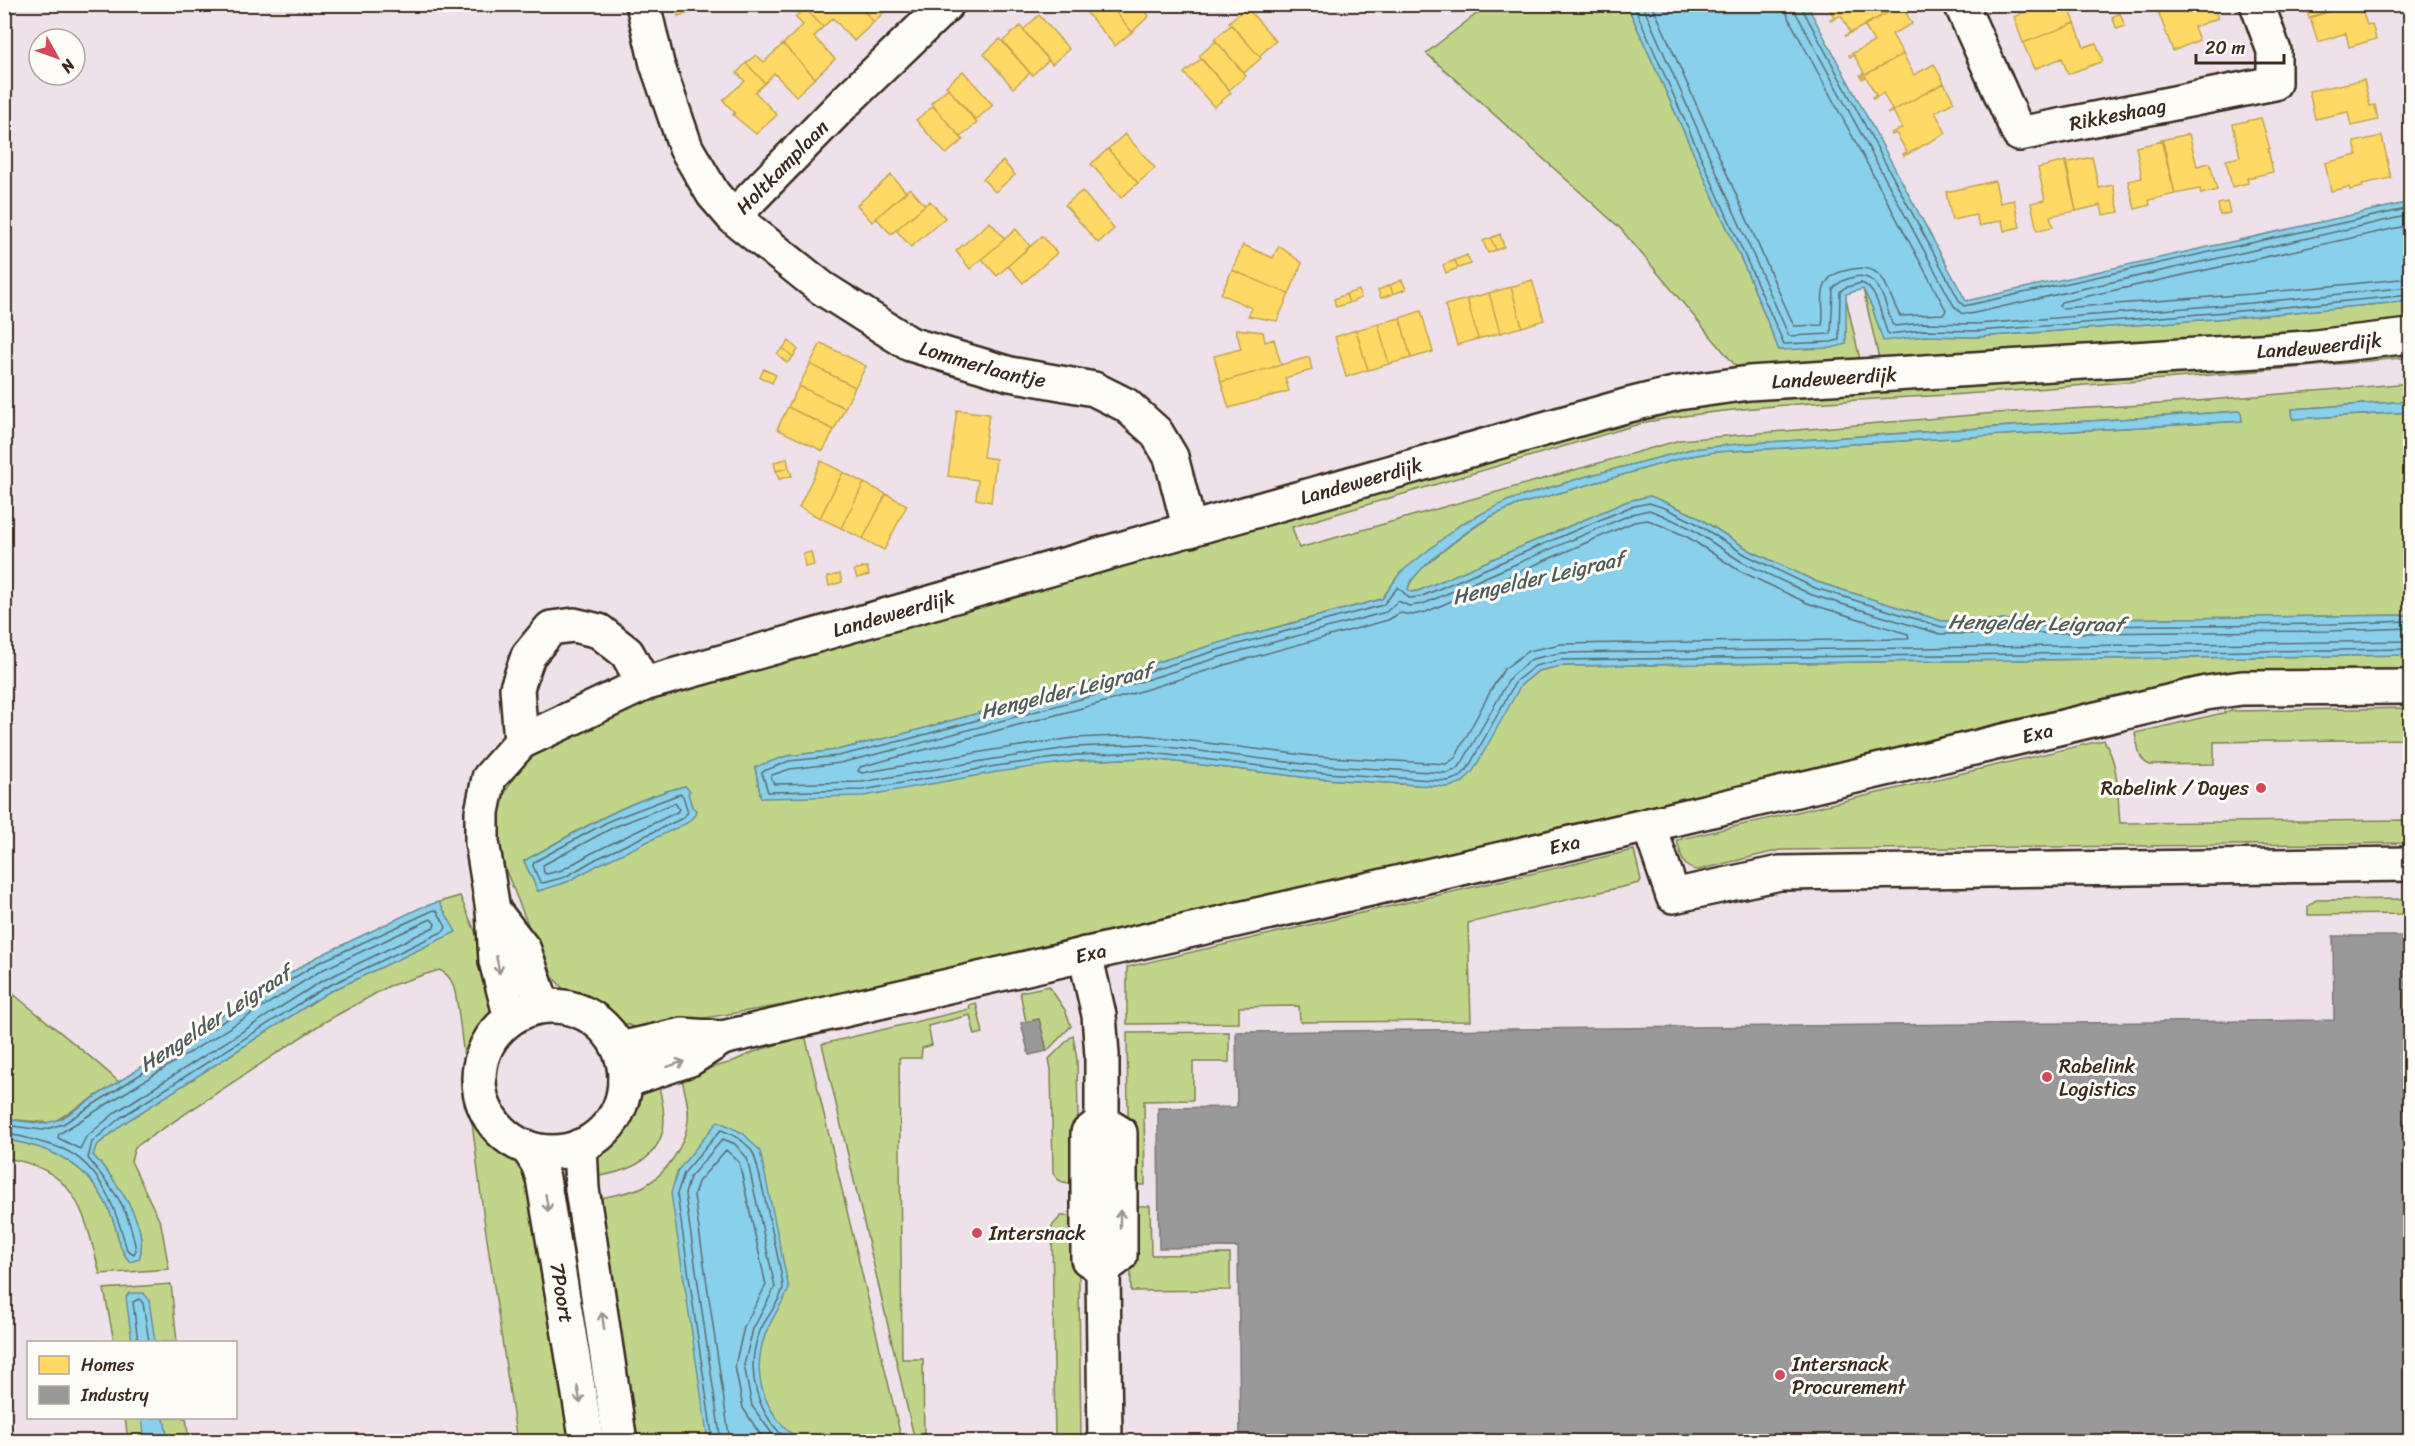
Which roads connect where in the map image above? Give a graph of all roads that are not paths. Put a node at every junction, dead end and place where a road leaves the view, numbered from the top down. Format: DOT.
graph roads {
  1 [pos="643,4"];
  2 [pos="947,4"];
  3 [pos="1961,4"];
  4 [pos="2257,4"];
  5 [pos="734,217"];
  6 [pos="2410,336"];
  7 [pos="1190,530"];
  8 [pos="644,684"];
  9 [pos="2410,687"];
  10 [pos="521,742"];
  11 [pos="1649,825"];
  12 [pos="2410,864"];
  13 [pos="493,910"];
  14 [pos="1085,954"];
  15 [pos="543,1006"];
  16 [pos="511,1018"];
  17 [pos="722,1038"];
  18 [pos="619,1048"];
  19 [pos="625,1081"];
  20 [pos="580,1146"];
  21 [pos="528,1148"];
  22 [pos="587,1442"];
  23 [pos="620,1442"];
  24 [pos="1106,1442"];
  1 -- 5 [label="street, Holtkamplaan"];
  2 -- 5 [label="street, Holtkamplaan"];
  3 -- 4 [label="street, Rikkeshaag"];
  5 -- 7 [label="street, Lommerlaantje"];
  6 -- 7 [label="street, Landeweerdijk"];
  7 -- 8 [label="street, Landeweerdijk"];
  8 -- 10 [label="street, Landeweerdijk"];
  8 -- 10 [label="street"];
  9 -- 11 [label="street, Exa"];
  10 -- 13 [label="street, Landeweerdijk"];
  11 -- 12 [label="street"];
  11 -- 14 [label="street, Exa"];
  13 -- 15 [label="street, Landeweerdijk"];
  13 -- 16 [label="street, Landeweerdijk, one-way"];
  14 -- 17 [label="street, Exa"];
  14 -- 24 [label="street"];
  15 -- 16 [label="street"];
  15 -- 18 [label="street"];
  16 -- 21 [label="street"];
  17 -- 18 [label="street"];
  19 -- 17 [label="street, one-way"];
  18 -- 19 [label="street"];
  19 -- 20 [label="street"];
  20 -- 21 [label="street"];
  23 -- 20 [label="street, 7Poort, one-way"];
  21 -- 22 [label="street, 7Poort, one-way"];
}
